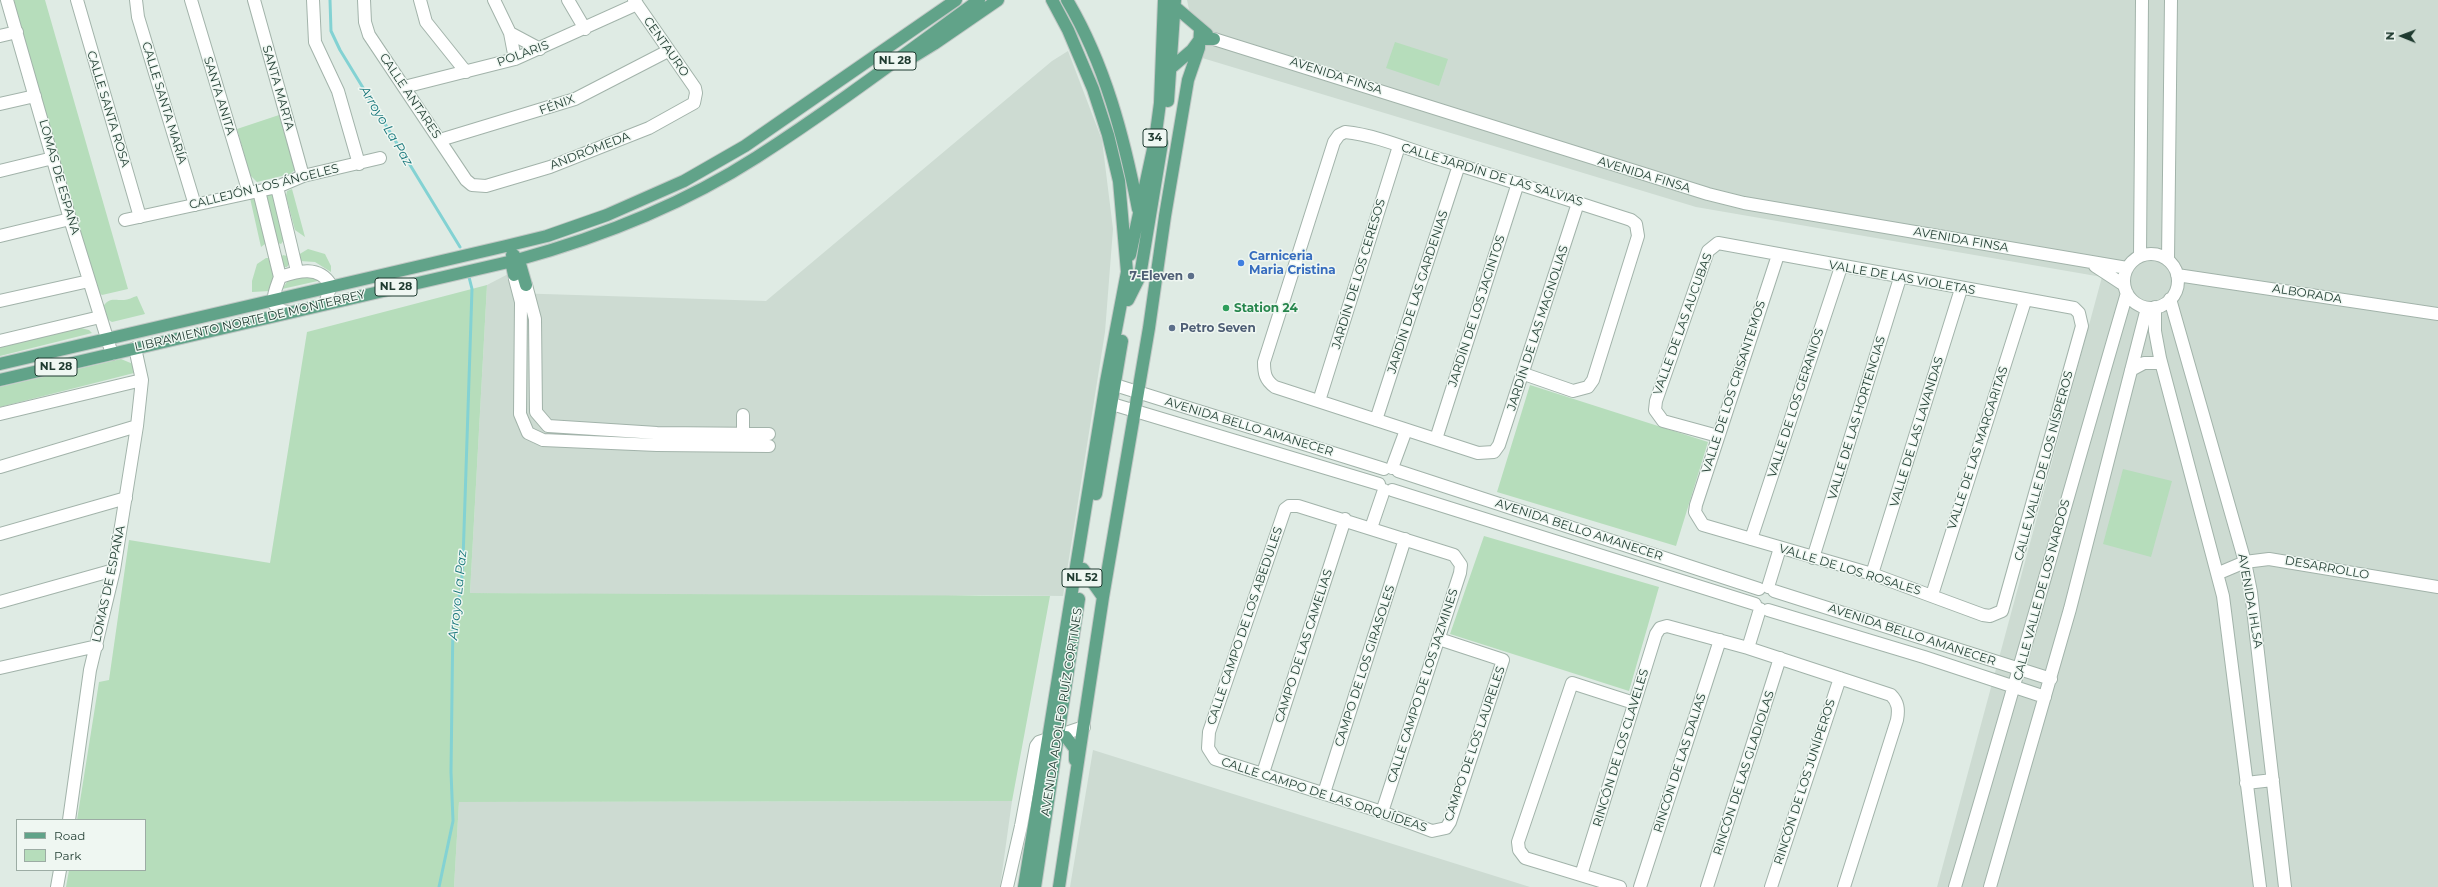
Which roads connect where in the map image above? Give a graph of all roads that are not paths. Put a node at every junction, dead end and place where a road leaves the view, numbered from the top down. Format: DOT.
graph roads {
  1 [pos="7,0"];
  2 [pos="77,0"];
  3 [pos="136,0"];
  4 [pos="191,0"];
  5 [pos="254,0"];
  6 [pos="313,0"];
  7 [pos="364,0"];
  8 [pos="420,0"];
  9 [pos="494,0"];
  10 [pos="568,0"];
  11 [pos="956,0"];
  12 [pos="979,0"];
  13 [pos="998,0"];
  14 [pos="1067,0"];
  15 [pos="2142,0"];
  16 [pos="2171,0"];
  17 [pos="635,2"];
  18 [pos="1052,2"];
  19 [pos="1171,2"];
  20 [pos="1072,5"];
  21 [pos="585,29"];
  22 [pos="17,32"];
  23 [pos="510,33"];
  24 [pos="1200,34"];
  25 [pos="0,36"];
  26 [pos="1214,39"];
  27 [pos="540,49"];
  28 [pos="668,51"];
  29 [pos="515,59"];
  30 [pos="1170,68"];
  31 [pos="466,72"];
  32 [pos="869,78"];
  33 [pos="404,87"];
  34 [pos="696,94"];
  35 [pos="35,96"];
  36 [pos="0,104"];
  37 [pos="440,140"];
  38 [pos="1399,146"];
  39 [pos="53,158"];
  40 [pos="380,158"];
  41 [pos="360,164"];
  42 [pos="1459,165"];
  43 [pos="0,171"];
  44 [pos="303,176"];
  45 [pos="1518,183"];
  46 [pos="1155,184"];
  47 [pos="472,185"];
  48 [pos="277,186"];
  49 [pos="254,192"];
  50 [pos="1578,202"];
  51 [pos="195,205"];
  52 [pos="1139,214"];
  53 [pos="1165,216"];
  54 [pos="140,217"];
  55 [pos="70,219"];
  56 [pos="125,220"];
  57 [pos="568,229"];
  58 [pos="0,236"];
  59 [pos="1718,243"];
  60 [pos="291,249"];
  61 [pos="1145,250"];
  62 [pos="276,252"];
  63 [pos="543,252"];
  64 [pos="1778,255"];
  65 [pos="469,256"];
  66 [pos="2140,256"];
  67 [pos="514,259"];
  68 [pos="2168,260"];
  69 [pos="2086,262"];
  70 [pos="491,265"];
  71 [pos="1841,267"];
  72 [pos="2127,268"];
  73 [pos="297,271"];
  74 [pos="1127,272"];
  75 [pos="2177,274"];
  76 [pos="514,277"];
  77 [pos="280,278"];
  78 [pos="1900,278"];
  79 [pos="89,281"];
  80 [pos="526,285"];
  81 [pos="330,287"];
  82 [pos="1961,289"];
  83 [pos="2125,289"];
  84 [pos="2170,299"];
  85 [pos="273,300"];
  86 [pos="1128,300"];
  87 [pos="0,301"];
  88 [pos="2025,301"];
  89 [pos="324,304"];
  90 [pos="2151,308"];
  91 [pos="288,312"];
  92 [pos="2438,314"];
  93 [pos="100,317"];
  94 [pos="2082,319"];
  95 [pos="0,341"];
  96 [pos="108,341"];
  97 [pos="135,348"];
  98 [pos="112,354"];
  99 [pos="2161,363"];
  100 [pos="0,364"];
  101 [pos="2131,370"];
  102 [pos="1524,374"];
  103 [pos="0,380"];
  104 [pos="142,380"];
  105 [pos="1108,390"];
  106 [pos="1139,392"];
  107 [pos="1319,401"];
  108 [pos="1136,410"];
  109 [pos="0,414"];
  110 [pos="743,415"];
  111 [pos="1376,420"];
  112 [pos="1232,422"];
  113 [pos="138,426"];
  114 [pos="1406,430"];
  115 [pos="1260,431"];
  116 [pos="743,433"];
  117 [pos="769,434"];
  118 [pos="1718,436"];
  119 [pos="1228,439"];
  120 [pos="1436,439"];
  121 [pos="769,446"];
  122 [pos="1254,447"];
  123 [pos="0,467"];
  124 [pos="1391,469"];
  125 [pos="1385,488"];
  126 [pos="126,498"];
  127 [pos="1345,519"];
  128 [pos="1698,520"];
  129 [pos="1571,527"];
  130 [pos="1371,528"];
  131 [pos="0,534"];
  132 [pos="1593,534"];
  133 [pos="1405,539"];
  134 [pos="1751,539"];
  135 [pos="1566,545"];
  136 [pos="1780,548"];
  137 [pos="1587,552"];
  138 [pos="1813,558"];
  139 [pos="2245,562"];
  140 [pos="1083,569"];
  141 [pos="114,570"];
  142 [pos="2219,573"];
  143 [pos="1872,574"];
  144 [pos="2438,587"];
  145 [pos="1767,589"];
  146 [pos="1932,595"];
  147 [pos="1103,597"];
  148 [pos="0,602"];
  149 [pos="1761,608"];
  150 [pos="2002,611"];
  151 [pos="1439,639"];
  152 [pos="1928,639"];
  153 [pos="1720,640"];
  154 [pos="97,646"];
  155 [pos="1952,647"];
  156 [pos="1748,648"];
  157 [pos="1924,657"];
  158 [pos="1780,658"];
  159 [pos="1946,664"];
  160 [pos="0,668"];
  161 [pos="2020,670"];
  162 [pos="1840,678"];
  163 [pos="2050,679"];
  164 [pos="2015,687"];
  165 [pos="2044,697"];
  166 [pos="1634,703"];
  167 [pos="1084,726"];
  168 [pos="1054,738"];
  169 [pos="1208,748"];
  170 [pos="1263,773"];
  171 [pos="2273,780"];
  172 [pos="2246,783"];
  173 [pos="1324,793"];
  174 [pos="1382,812"];
  175 [pos="1070,818"];
  176 [pos="69,819"];
  177 [pos="1446,828"];
  178 [pos="60,871"];
  179 [pos="1581,875"];
  180 [pos="57,887"];
  181 [pos="1007,887"];
  182 [pos="1024,887"];
  183 [pos="1035,887"];
  184 [pos="1059,887"];
  185 [pos="1620,887"];
  186 [pos="1640,887"];
  187 [pos="1707,887"];
  188 [pos="1770,887"];
  189 [pos="1844,887"];
  190 [pos="1955,887"];
  191 [pos="1990,887"];
  192 [pos="2260,887"];
  193 [pos="2285,887"];
  1 -- 22 [label="street, LOMAS DE ESPAÑA"];
  2 -- 54 [label="street, CALLE SANTA ROSA"];
  3 -- 51 [label="street, CALLE SANTA MARÍA"];
  4 -- 49 [label="street, SANTA ANITA"];
  5 -- 44 [label="street, SANTA MARTA"];
  6 -- 41 [label="street"];
  7 -- 33 [label="street, CALLE ANTARES"];
  8 -- 31 [label="street"];
  9 -- 23 [label="street"];
  10 -- 21 [label="street"];
  11 -- 57 [label="main road"];
  12 -- 32 [label="main road, LIBRAMIENTO NORTE DE MONTERREY / NL 28"];
  13 -- 32 [label="main road"];
  14 -- 20 [label="main road, NL 52"];
  15 -- 66 [label="street"];
  16 -- 68 [label="street"];
  17 -- 21 [label="street, POLARIS"];
  17 -- 28 [label="street, CENTAURO"];
  18 -- 74 [label="main road, NL 52"];
  19 -- 24 [label="main road"];
  19 -- 30 [label="main road, AVENIDA ADOLFO RUÍZ CORTINES / 34"];
  19 -- 52 [label="main road, AVENIDA ADOLFO RUÍZ CORTINES / 34"];
  20 -- 52 [label="main road, NL 52"];
  21 -- 27 [label="street, POLARIS"];
  22 -- 25 [label="street"];
  22 -- 35 [label="street, LOMAS DE ESPAÑA"];
  23 -- 27 [label="street"];
  23 -- 29 [label="street"];
  24 -- 26 [label="main road"];
  24 -- 30 [label="main road"];
  24 -- 53 [label="main road"];
  26 -- 69 [label="street, AVENIDA FINSA"];
  27 -- 29 [label="street, POLARIS"];
  28 -- 34 [label="street, CENTAURO"];
  28 -- 37 [label="street, FÉNIX"];
  29 -- 31 [label="street, POLARIS"];
  30 -- 46 [label="main road, AVENIDA ADOLFO RUÍZ CORTINES / 34"];
  31 -- 33 [label="street, POLARIS"];
  32 -- 63 [label="main road, LIBRAMIENTO NORTE DE MONTERREY / NL 28"];
  33 -- 37 [label="street, CALLE ANTARES"];
  34 -- 47 [label="street, ANDRÓMEDA"];
  35 -- 36 [label="street"];
  35 -- 39 [label="street, LOMAS DE ESPAÑA"];
  37 -- 47 [label="street, CALLE ANTARES"];
  38 -- 42 [label="street, CALLE JARDÍN DE LAS SALVIAS"];
  38 -- 107 [label="street, JARDÍN DE LOS CERESOS"];
  38 -- 107 [label="street, CALLE JARDÍN DE LAS SALVIAS"];
  39 -- 43 [label="street"];
  39 -- 55 [label="street, LOMAS DE ESPAÑA"];
  40 -- 41 [label="street, CALLEJÓN LOS ÁNGELES"];
  41 -- 44 [label="street, CALLEJÓN LOS ÁNGELES"];
  42 -- 45 [label="street, CALLE JARDÍN DE LAS SALVIAS"];
  42 -- 111 [label="street, JARDÍN DE LAS GARDENIAS"];
  44 -- 48 [label="street, CALLEJÓN LOS ÁNGELES"];
  45 -- 50 [label="street, CALLE JARDÍN DE LAS SALVIAS"];
  45 -- 120 [label="street, JARDÍN DE LOS JACINTOS"];
  46 -- 53 [label="main road"];
  46 -- 61 [label="main road, AVENIDA ADOLFO RUÍZ CORTINES / 34"];
  48 -- 49 [label="street, CALLEJÓN LOS ÁNGELES"];
  48 -- 60 [label="street"];
  49 -- 51 [label="street, CALLEJÓN LOS ÁNGELES"];
  49 -- 62 [label="street, SANTA ANITA"];
  50 -- 102 [label="street, JARDÍN DE LAS MAGNOLIAS"];
  50 -- 102 [label="street, CALLE JARDÍN DE LAS SALVIAS"];
  51 -- 54 [label="street, CALLEJÓN LOS ÁNGELES"];
  52 -- 61 [label="main road, NL 52"];
  52 -- 74 [label="main road, AVENIDA ADOLFO RUÍZ CORTINES / 34"];
  53 -- 106 [label="main road"];
  54 -- 56 [label="street, CALLEJÓN LOS ÁNGELES"];
  55 -- 58 [label="street"];
  55 -- 79 [label="street, LOMAS DE ESPAÑA"];
  57 -- 65 [label="main road"];
  57 -- 67 [label="main road"];
  59 -- 64 [label="street, VALLE DE LAS VIOLETAS"];
  59 -- 118 [label="street, VALLE DE LAS AUCUBAS"];
  60 -- 62 [label="street"];
  60 -- 73 [label="street"];
  61 -- 86 [label="main road, AVENIDA ADOLFO RUÍZ CORTINES / NL 52"];
  62 -- 77 [label="street, SANTA ANITA"];
  63 -- 67 [label="main road, LIBRAMIENTO NORTE DE MONTERREY / NL 28"];
  63 -- 80 [label="main road"];
  64 -- 71 [label="street, VALLE DE LAS VIOLETAS"];
  64 -- 118 [label="street, VALLE DE LOS CRISANTEMOS"];
  65 -- 67 [label="main road"];
  65 -- 81 [label="main road"];
  66 -- 68 [label="street"];
  66 -- 72 [label="street"];
  67 -- 70 [label="main road, LIBRAMIENTO NORTE DE MONTERREY / NL 28"];
  67 -- 76 [label="main road"];
  67 -- 80 [label="main road"];
  68 -- 75 [label="street"];
  69 -- 72 [label="street, AVENIDA FINSA"];
  69 -- 83 [label="street, AVENIDA FINSA"];
  70 -- 76 [label="main road"];
  70 -- 89 [label="main road, LIBRAMIENTO NORTE DE MONTERREY / NL 28"];
  71 -- 78 [label="street, VALLE DE LAS VIOLETAS"];
  71 -- 134 [label="street, VALLE DE LOS GERANIOS"];
  72 -- 83 [label="street"];
  73 -- 77 [label="street"];
  73 -- 81 [label="street"];
  74 -- 86 [label="main road, AVENIDA ADOLFO RUÍZ CORTINES / NL 52"];
  74 -- 105 [label="main road"];
  75 -- 84 [label="street"];
  75 -- 92 [label="street, ALBORADA"];
  76 -- 121 [label="street"];
  77 -- 85 [label="street"];
  78 -- 82 [label="street, VALLE DE LAS VIOLETAS"];
  78 -- 138 [label="street, VALLE DE LAS HORTENCIAS"];
  79 -- 87 [label="street"];
  79 -- 93 [label="street, LOMAS DE ESPAÑA"];
  80 -- 116 [label="street"];
  81 -- 85 [label="main road"];
  81 -- 89 [label="street"];
  82 -- 88 [label="street, VALLE DE LAS VIOLETAS"];
  82 -- 143 [label="street, VALLE DE LAS LAVANDAS"];
  83 -- 90 [label="street"];
  83 -- 161 [label="street, CALLE VALLE DE LOS NARDOS"];
  84 -- 90 [label="street"];
  84 -- 139 [label="street, AVENIDA IHLSA"];
  85 -- 91 [label="street"];
  85 -- 96 [label="main road"];
  86 -- 105 [label="main road, AVENIDA ADOLFO RUÍZ CORTINES / NL 52"];
  88 -- 94 [label="street, VALLE DE LAS VIOLETAS"];
  88 -- 146 [label="street, VALLE DE LAS MARGARITAS"];
  89 -- 91 [label="main road, LIBRAMIENTO NORTE DE MONTERREY / NL 28"];
  90 -- 99 [label="street"];
  90 -- 101 [label="street"];
  91 -- 97 [label="main road, LIBRAMIENTO NORTE DE MONTERREY / NL 28"];
  93 -- 95 [label="street"];
  93 -- 96 [label="street, LOMAS DE ESPAÑA"];
  94 -- 150 [label="street, CALLE VALLE DE LOS NÍSPEROS"];
  96 -- 98 [label="street, LOMAS DE ESPAÑA"];
  96 -- 100 [label="main road"];
  97 -- 98 [label="main road, LIBRAMIENTO NORTE DE MONTERREY / NL 28"];
  97 -- 104 [label="street, LOMAS DE ESPAÑA"];
  98 -- 103 [label="main road, LIBRAMIENTO NORTE DE MONTERREY / NL 28"];
  99 -- 101 [label="street"];
  99 -- 142 [label="street"];
  101 -- 163 [label="street"];
  102 -- 120 [label="street, JARDÍN DE LAS MAGNOLIAS"];
  104 -- 109 [label="street"];
  104 -- 113 [label="street, LOMAS DE ESPAÑA"];
  105 -- 106 [label="street, AVENIDA BELLO AMANECER"];
  105 -- 108 [label="street, AVENIDA BELLO AMANECER"];
  105 -- 140 [label="main road, AVENIDA ADOLFO RUÍZ CORTINES / NL 52"];
  105 -- 168 [label="main road"];
  106 -- 108 [label="main road"];
  106 -- 112 [label="street, AVENIDA BELLO AMANECER"];
  107 -- 111 [label="street"];
  108 -- 119 [label="street, AVENIDA BELLO AMANECER"];
  108 -- 147 [label="main road"];
  110 -- 116 [label="street"];
  111 -- 114 [label="street"];
  112 -- 115 [label="street, AVENIDA BELLO AMANECER"];
  112 -- 119 [label="street"];
  113 -- 123 [label="street"];
  113 -- 126 [label="street, LOMAS DE ESPAÑA"];
  114 -- 120 [label="street"];
  114 -- 124 [label="street"];
  115 -- 122 [label="street"];
  115 -- 124 [label="street, AVENIDA BELLO AMANECER"];
  116 -- 117 [label="street"];
  118 -- 128 [label="street, VALLE DE LOS CRISANTEMOS"];
  119 -- 122 [label="street, AVENIDA BELLO AMANECER"];
  122 -- 125 [label="street, AVENIDA BELLO AMANECER"];
  124 -- 125 [label="street"];
  124 -- 125 [label="street"];
  124 -- 129 [label="street, AVENIDA BELLO AMANECER"];
  125 -- 130 [label="street"];
  125 -- 135 [label="street, AVENIDA BELLO AMANECER"];
  126 -- 131 [label="street"];
  126 -- 141 [label="street, LOMAS DE ESPAÑA"];
  127 -- 130 [label="street"];
  127 -- 169 [label="street, CALLE CAMPO DE LOS ABEDULES"];
  127 -- 170 [label="street, CAMPO DE LAS CAMELIAS"];
  128 -- 134 [label="street, VALLE DE LOS ROSALES"];
  129 -- 132 [label="street, AVENIDA BELLO AMANECER"];
  129 -- 135 [label="street"];
  130 -- 133 [label="street"];
  132 -- 137 [label="street"];
  132 -- 145 [label="street, AVENIDA BELLO AMANECER"];
  133 -- 151 [label="street, CALLE CAMPO DE LOS JAZMINES"];
  133 -- 173 [label="street, CAMPO DE LOS GIRASOLES"];
  134 -- 136 [label="street, VALLE DE LOS ROSALES"];
  135 -- 137 [label="street, AVENIDA BELLO AMANECER"];
  136 -- 138 [label="street, VALLE DE LOS ROSALES"];
  136 -- 145 [label="street"];
  137 -- 149 [label="street, AVENIDA BELLO AMANECER"];
  138 -- 143 [label="street, VALLE DE LOS ROSALES"];
  139 -- 142 [label="street, DESARROLLO"];
  139 -- 144 [label="street, DESARROLLO"];
  139 -- 171 [label="street, AVENIDA IHLSA"];
  140 -- 147 [label="main road"];
  140 -- 168 [label="main road, AVENIDA ADOLFO RUÍZ CORTINES / NL 52"];
  141 -- 148 [label="street"];
  141 -- 154 [label="street, LOMAS DE ESPAÑA"];
  142 -- 172 [label="street"];
  143 -- 146 [label="street, VALLE DE LOS ROSALES"];
  145 -- 149 [label="street"];
  145 -- 149 [label="street"];
  145 -- 152 [label="street, AVENIDA BELLO AMANECER"];
  146 -- 150 [label="street, VALLE DE LOS ROSALES"];
  147 -- 167 [label="main road"];
  149 -- 156 [label="street"];
  149 -- 157 [label="street, AVENIDA BELLO AMANECER"];
  151 -- 174 [label="street, CALLE CAMPO DE LOS JAZMINES"];
  151 -- 177 [label="street, CAMPO DE LOS LAURELES"];
  152 -- 155 [label="street, AVENIDA BELLO AMANECER"];
  152 -- 157 [label="street"];
  153 -- 156 [label="street"];
  153 -- 166 [label="street, RINCÓN DE LOS CLAVELES"];
  153 -- 186 [label="street, RINCÓN DE LAS DALIAS"];
  154 -- 160 [label="street"];
  154 -- 176 [label="street, LOMAS DE ESPAÑA"];
  155 -- 159 [label="street"];
  155 -- 161 [label="street, AVENIDA BELLO AMANECER"];
  156 -- 158 [label="street"];
  157 -- 159 [label="street, AVENIDA BELLO AMANECER"];
  158 -- 162 [label="street"];
  158 -- 187 [label="street, RINCÓN DE LAS GLADIOLAS"];
  159 -- 164 [label="street, AVENIDA BELLO AMANECER"];
  161 -- 163 [label="street, AVENIDA BELLO AMANECER"];
  161 -- 164 [label="street, CALLE VALLE DE LOS NARDOS"];
  162 -- 188 [label="street, RINCÓN DE LOS JUNÍPEROS"];
  162 -- 189 [label="street"];
  163 -- 165 [label="street"];
  164 -- 165 [label="street, AVENIDA BELLO AMANECER"];
  164 -- 190 [label="street, CALLE VALLE DE LOS NARDOS"];
  165 -- 191 [label="street"];
  166 -- 179 [label="street, RINCÓN DE LOS CLAVELES"];
  166 -- 179 [label="street"];
  167 -- 168 [label="street"];
  167 -- 175 [label="main road"];
  168 -- 175 [label="main road"];
  168 -- 181 [label="street"];
  168 -- 182 [label="main road"];
  168 -- 183 [label="main road, AVENIDA ADOLFO RUÍZ CORTINES / NL 52"];
  169 -- 170 [label="street, CALLE CAMPO DE LAS ORQUÍDEAS"];
  170 -- 173 [label="street, CALLE CAMPO DE LAS ORQUÍDEAS"];
  171 -- 172 [label="street"];
  171 -- 193 [label="street, AVENIDA IHLSA"];
  172 -- 192 [label="street"];
  173 -- 174 [label="street, CALLE CAMPO DE LAS ORQUÍDEAS"];
  174 -- 177 [label="street, CALLE CAMPO DE LAS ORQUÍDEAS"];
  175 -- 184 [label="main road"];
  178 -- 180 [label="street"];
  179 -- 185 [label="street"];
}
